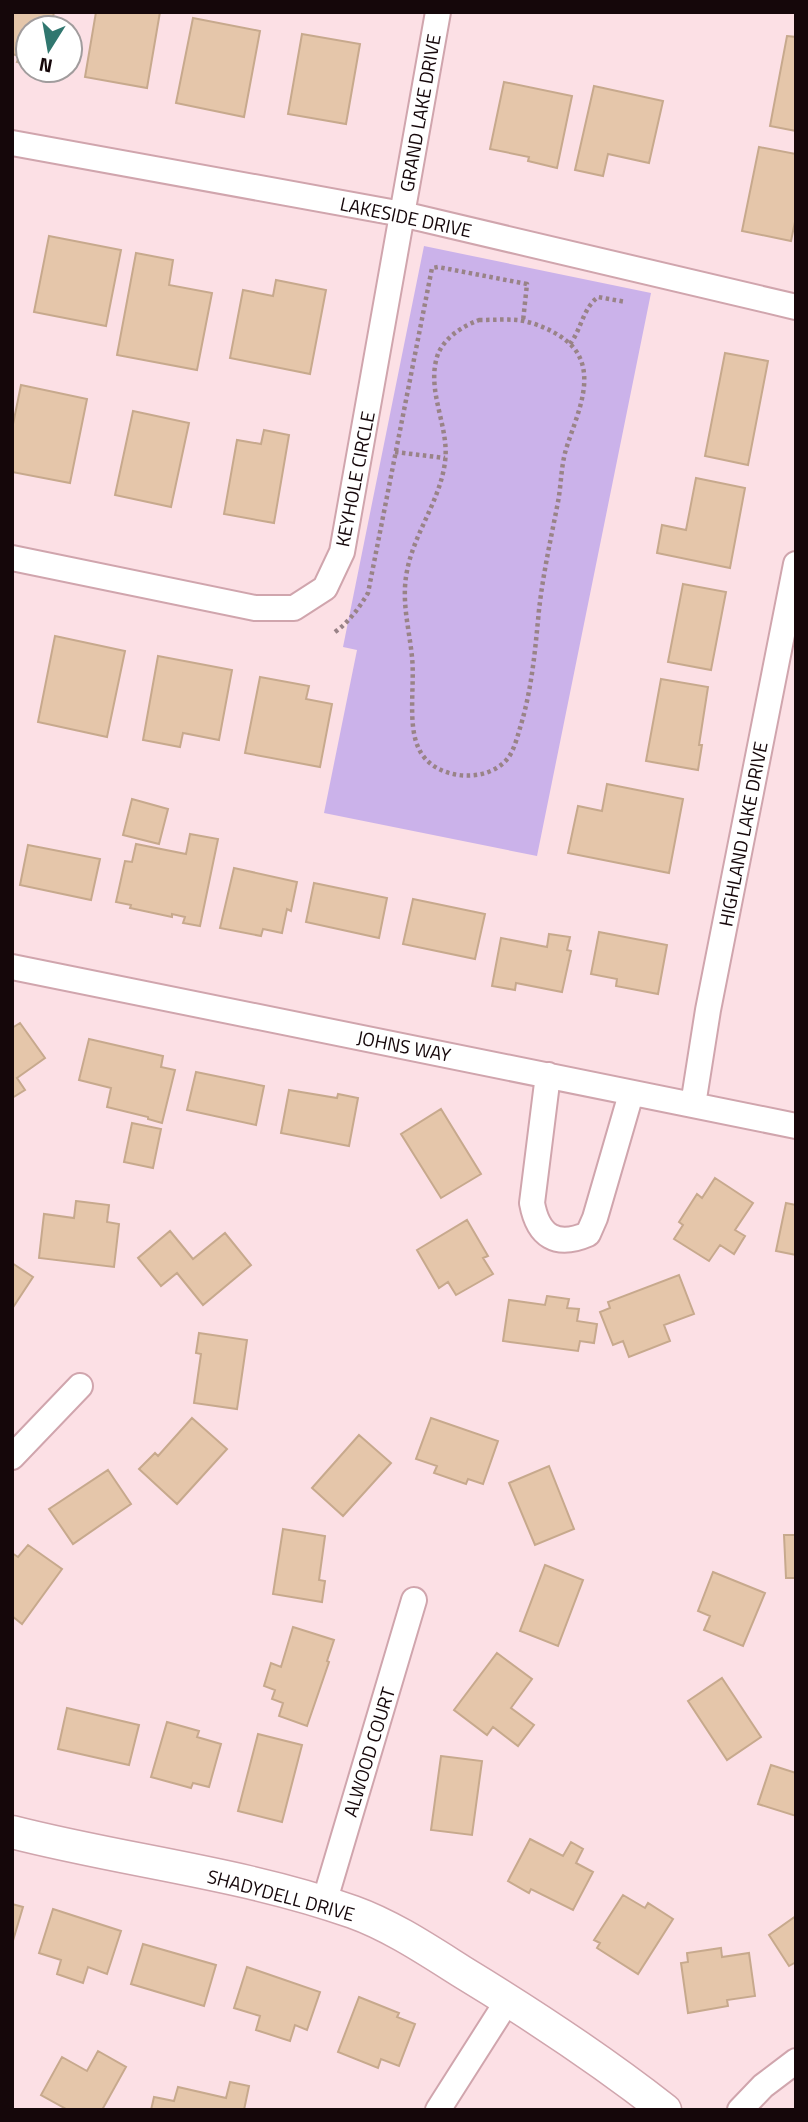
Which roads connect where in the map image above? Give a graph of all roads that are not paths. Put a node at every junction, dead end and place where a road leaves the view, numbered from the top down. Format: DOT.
graph roads {
  1 [pos="438,12"];
  2 [pos="12,143"];
  3 [pos="402,214"];
  4 [pos="796,307"];
  5 [pos="12,558"];
  6 [pos="796,564"];
  7 [pos="12,967"];
  8 [pos="548,1075"];
  9 [pos="631,1094"];
  10 [pos="693,1105"];
  11 [pos="796,1126"];
  12 [pos="80,1386"];
  13 [pos="12,1457"];
  14 [pos="414,1600"];
  15 [pos="12,1832"];
  16 [pos="324,1903"];
  17 [pos="508,2000"];
  18 [pos="796,2062"];
  19 [pos="438,2110"];
  20 [pos="666,2110"];
  21 [pos="740,2110"];
  1 -- 3 [label="street, GRAND LAKE DRIVE"];
  2 -- 3 [label="street, LAKESIDE DRIVE"];
  3 -- 4 [label="street, LAKESIDE DRIVE"];
  3 -- 5 [label="street, KEYHOLE CIRCLE"];
  6 -- 10 [label="street, HIGHLAND LAKE DRIVE"];
  7 -- 8 [label="street, JOHNS WAY"];
  8 -- 9 [label="street, JOHNS WAY"];
  8 -- 9 [label="street"];
  9 -- 10 [label="street, JOHNS WAY"];
  10 -- 11 [label="street, JOHNS WAY"];
  12 -- 13 [label="street"];
  14 -- 16 [label="street, ALWOOD COURT"];
  15 -- 16 [label="street, SHADYDELL DRIVE"];
  16 -- 17 [label="street, SHADYDELL DRIVE"];
  17 -- 19 [label="street"];
  17 -- 20 [label="street, SHADYDELL DRIVE"];
  18 -- 21 [label="street"];
}
